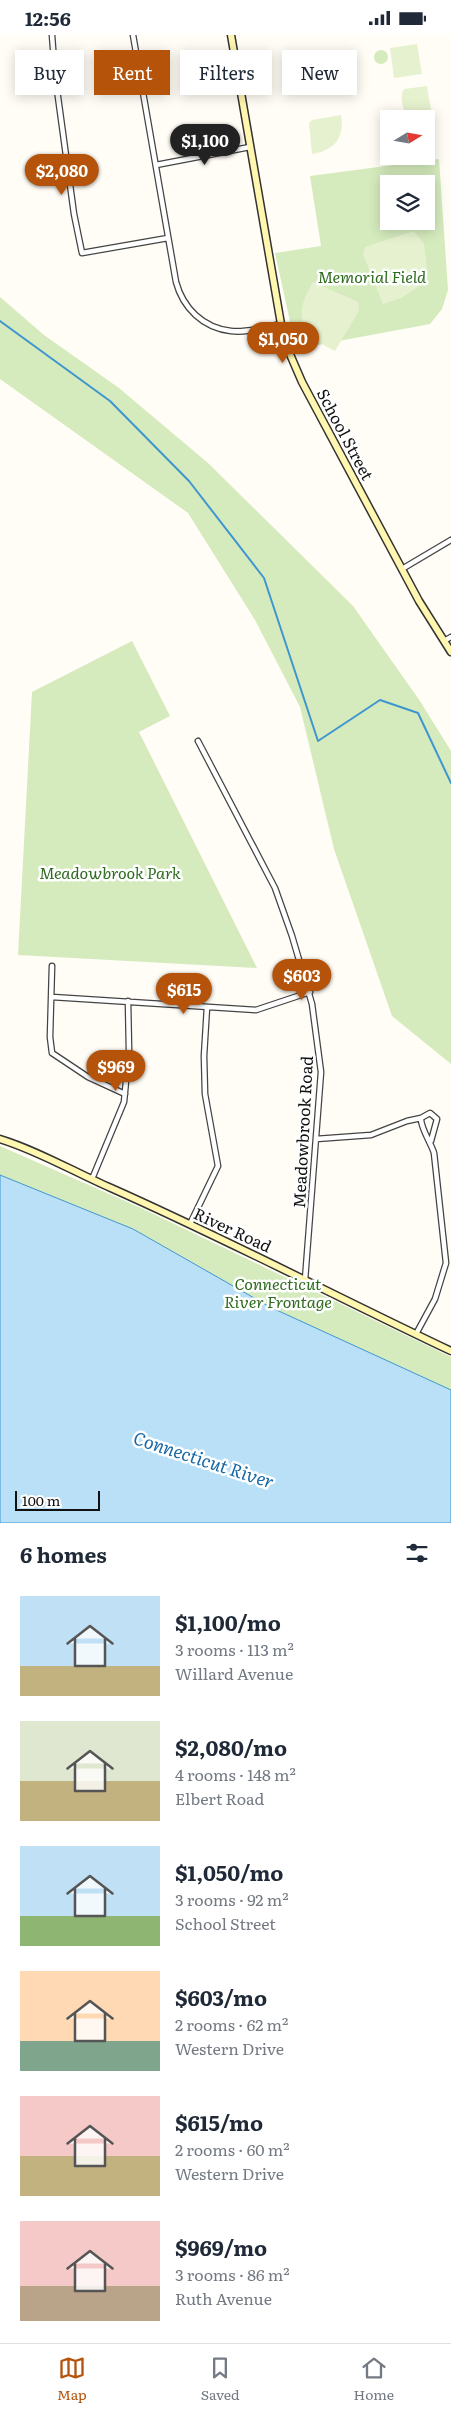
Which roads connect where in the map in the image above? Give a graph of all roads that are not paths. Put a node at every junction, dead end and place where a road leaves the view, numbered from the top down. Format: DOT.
graph roads {
  1 [pos="52,35"];
  2 [pos="134,35"];
  3 [pos="231,35"];
  4 [pos="250,147"];
  5 [pos="156,165"];
  6 [pos="168,237"];
  7 [pos="281,324"];
  8 [pos="451,540"];
  9 [pos="402,569"];
  10 [pos="451,637"];
  11 [pos="444,641"];
  12 [pos="451,652"];
  13 [pos="198,741"];
  14 [pos="52,966"];
  15 [pos="310,992"];
  16 [pos="52,997"];
  17 [pos="128,1001"];
  18 [pos="207,1007"];
  19 [pos="125,1094"];
  20 [pos="421,1118"];
  21 [pos="0,1139"];
  22 [pos="316,1139"];
  23 [pos="431,1142"];
  24 [pos="92,1179"];
  25 [pos="190,1224"];
  26 [pos="305,1280"];
  27 [pos="416,1334"];
  28 [pos="451,1351"];
  1 -- 6 [label="street"];
  2 -- 5 [label="street"];
  3 -- 4 [label="street, School Street"];
  4 -- 5 [label="street"];
  4 -- 7 [label="street, School Street"];
  5 -- 6 [label="street"];
  6 -- 7 [label="street"];
  7 -- 9 [label="street, School Street"];
  8 -- 9 [label="street"];
  9 -- 11 [label="street, School Street"];
  10 -- 11 [label="street"];
  11 -- 12 [label="street, School Street"];
  13 -- 15 [label="street, Meadowbrook Road"];
  14 -- 16 [label="street"];
  15 -- 18 [label="street"];
  15 -- 22 [label="street, Meadowbrook Road"];
  16 -- 17 [label="street"];
  16 -- 19 [label="street"];
  17 -- 18 [label="street"];
  17 -- 19 [label="street"];
  18 -- 25 [label="street"];
  19 -- 24 [label="street"];
  20 -- 22 [label="street"];
  20 -- 23 [label="street"];
  20 -- 23 [label="street"];
  21 -- 24 [label="street, River Road"];
  22 -- 26 [label="street, Meadowbrook Road"];
  23 -- 27 [label="street"];
  24 -- 25 [label="street, River Road"];
  25 -- 26 [label="street, River Road"];
  26 -- 27 [label="street, River Road"];
  27 -- 28 [label="street, River Road"];
}
